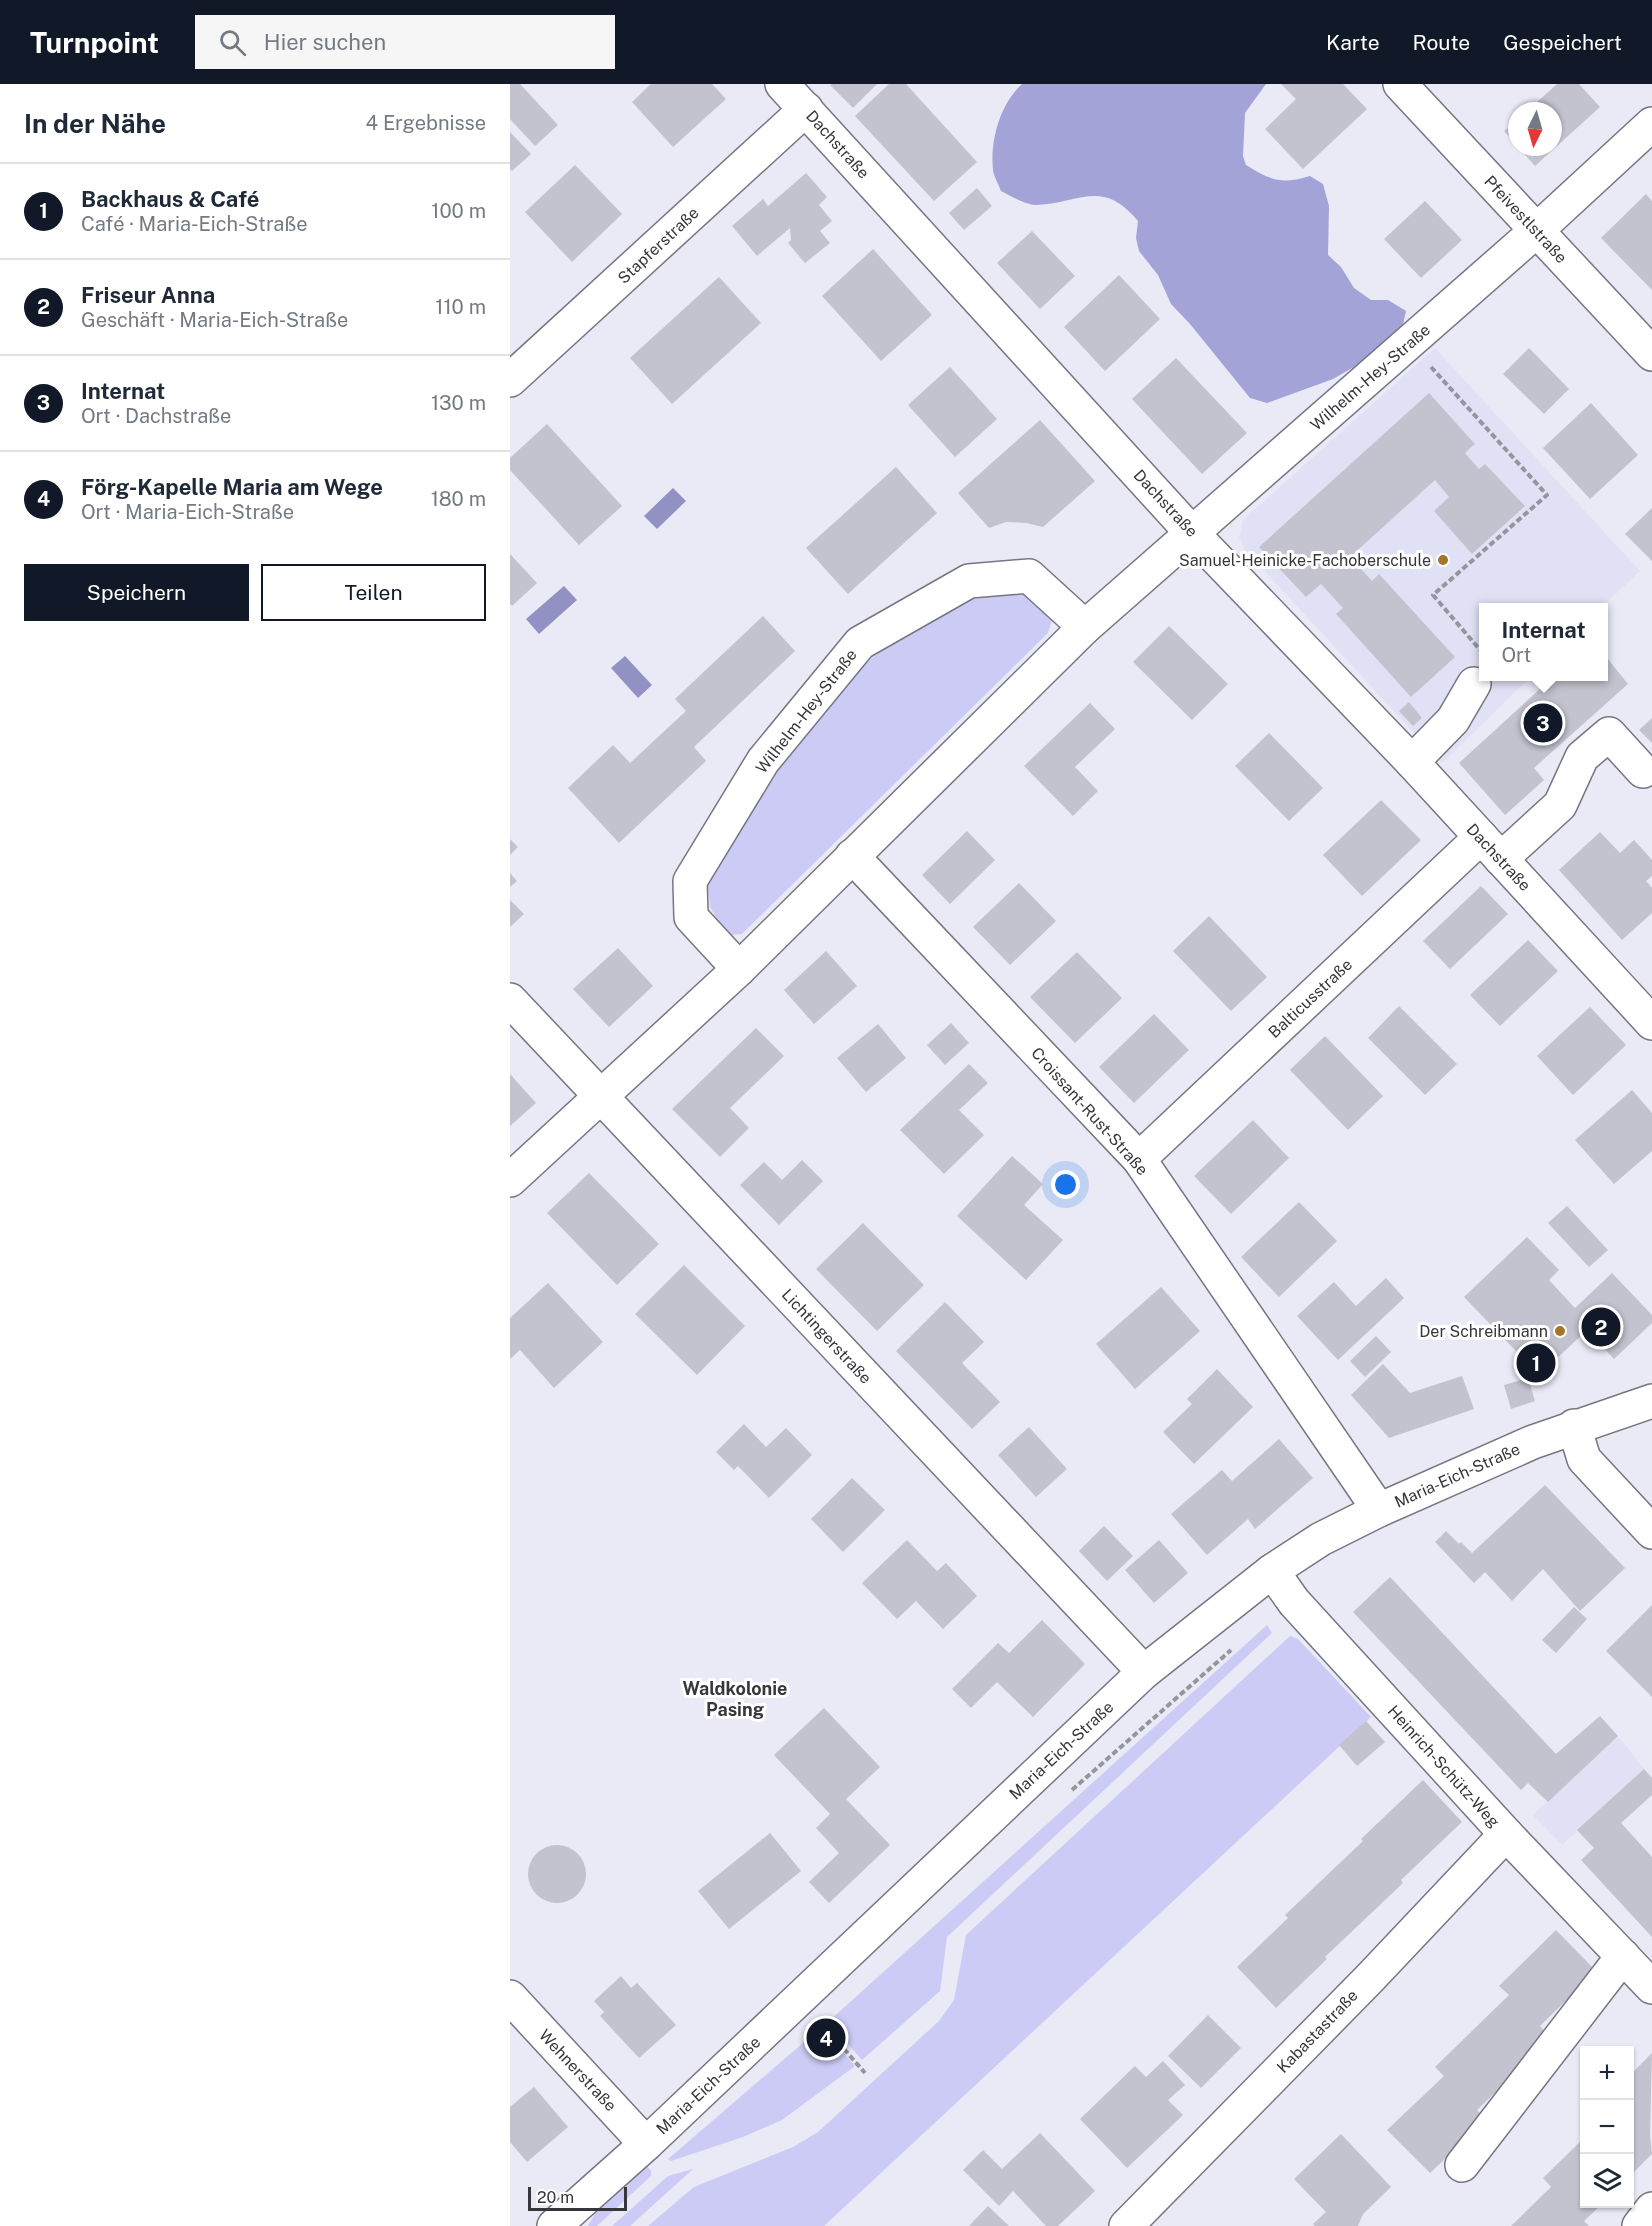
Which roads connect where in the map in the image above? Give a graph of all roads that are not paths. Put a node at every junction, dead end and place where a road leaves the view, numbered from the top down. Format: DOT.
graph roads {
  1 [pos="782,84"];
  2 [pos="1400,84"];
  3 [pos="806,109"];
  4 [pos="1652,124"];
  5 [pos="1536,231"];
  6 [pos="1652,354"];
  7 [pos="510,380"];
  8 [pos="1192,533"];
  9 [pos="1085,627"];
  10 [pos="1479,669"];
  11 [pos="1412,762"];
  12 [pos="1643,771"];
  13 [pos="1491,848"];
  14 [pos="852,856"];
  15 [pos="740,969"];
  16 [pos="510,1000"];
  17 [pos="1652,1023"];
  18 [pos="600,1097"];
  19 [pos="1139,1160"];
  20 [pos="510,1180"];
  21 [pos="1652,1401"];
  22 [pos="1574,1426"];
  23 [pos="1379,1510"];
  24 [pos="1652,1532"];
  25 [pos="1272,1571"];
  26 [pos="1144,1672"];
  27 [pos="1506,1834"];
  28 [pos="1623,1956"];
  29 [pos="1652,1987"];
  30 [pos="510,1997"];
  31 [pos="646,2144"];
  32 [pos="1462,2165"];
  33 [pos="1652,2209"];
  34 [pos="554,2226"];
  35 [pos="1126,2226"];
  36 [pos="1639,2226"];
  1 -- 3 [label="street, Dachstraße"];
  2 -- 5 [label="street, Pfeivestlstraße"];
  3 -- 7 [label="street, Stapferstraße"];
  3 -- 8 [label="street, Dachstraße"];
  4 -- 5 [label="street, Wilhelm-Hey-Straße"];
  5 -- 6 [label="street, Pfeivestlstraße"];
  5 -- 8 [label="street, Wilhelm-Hey-Straße"];
  8 -- 9 [label="street, Wilhelm-Hey-Straße"];
  8 -- 11 [label="street, Dachstraße"];
  9 -- 14 [label="street, Wilhelm-Hey-Straße"];
  9 -- 15 [label="street, Wilhelm-Hey-Straße"];
  10 -- 11 [label="street"];
  11 -- 13 [label="street, Dachstraße"];
  12 -- 13 [label="street, Balticusstraße"];
  13 -- 17 [label="street, Dachstraße"];
  13 -- 19 [label="street, Balticusstraße"];
  14 -- 15 [label="street, Wilhelm-Hey-Straße"];
  14 -- 19 [label="street, Croissant-Rust-Straße"];
  15 -- 18 [label="street, Wilhelm-Hey-Straße"];
  16 -- 18 [label="street, Lichtingerstraße"];
  18 -- 20 [label="street, Wilhelm-Hey-Straße"];
  18 -- 26 [label="street, Lichtingerstraße"];
  19 -- 23 [label="street, Croissant-Rust-Straße"];
  21 -- 22 [label="street, Maria-Eich-Straße"];
  22 -- 23 [label="street, Maria-Eich-Straße"];
  22 -- 24 [label="street"];
  23 -- 25 [label="street, Maria-Eich-Straße"];
  25 -- 26 [label="street, Maria-Eich-Straße"];
  25 -- 27 [label="street, Heinrich-Schütz-Weg"];
  26 -- 31 [label="street, Maria-Eich-Straße"];
  27 -- 28 [label="street, Heinrich-Schütz-Weg"];
  27 -- 35 [label="street, Kabastastraße"];
  28 -- 29 [label="street, Heinrich-Schütz-Weg"];
  28 -- 32 [label="street"];
  30 -- 31 [label="street, Wehnerstraße"];
  31 -- 34 [label="street, Maria-Eich-Straße"];
  33 -- 36 [label="street"];
}
